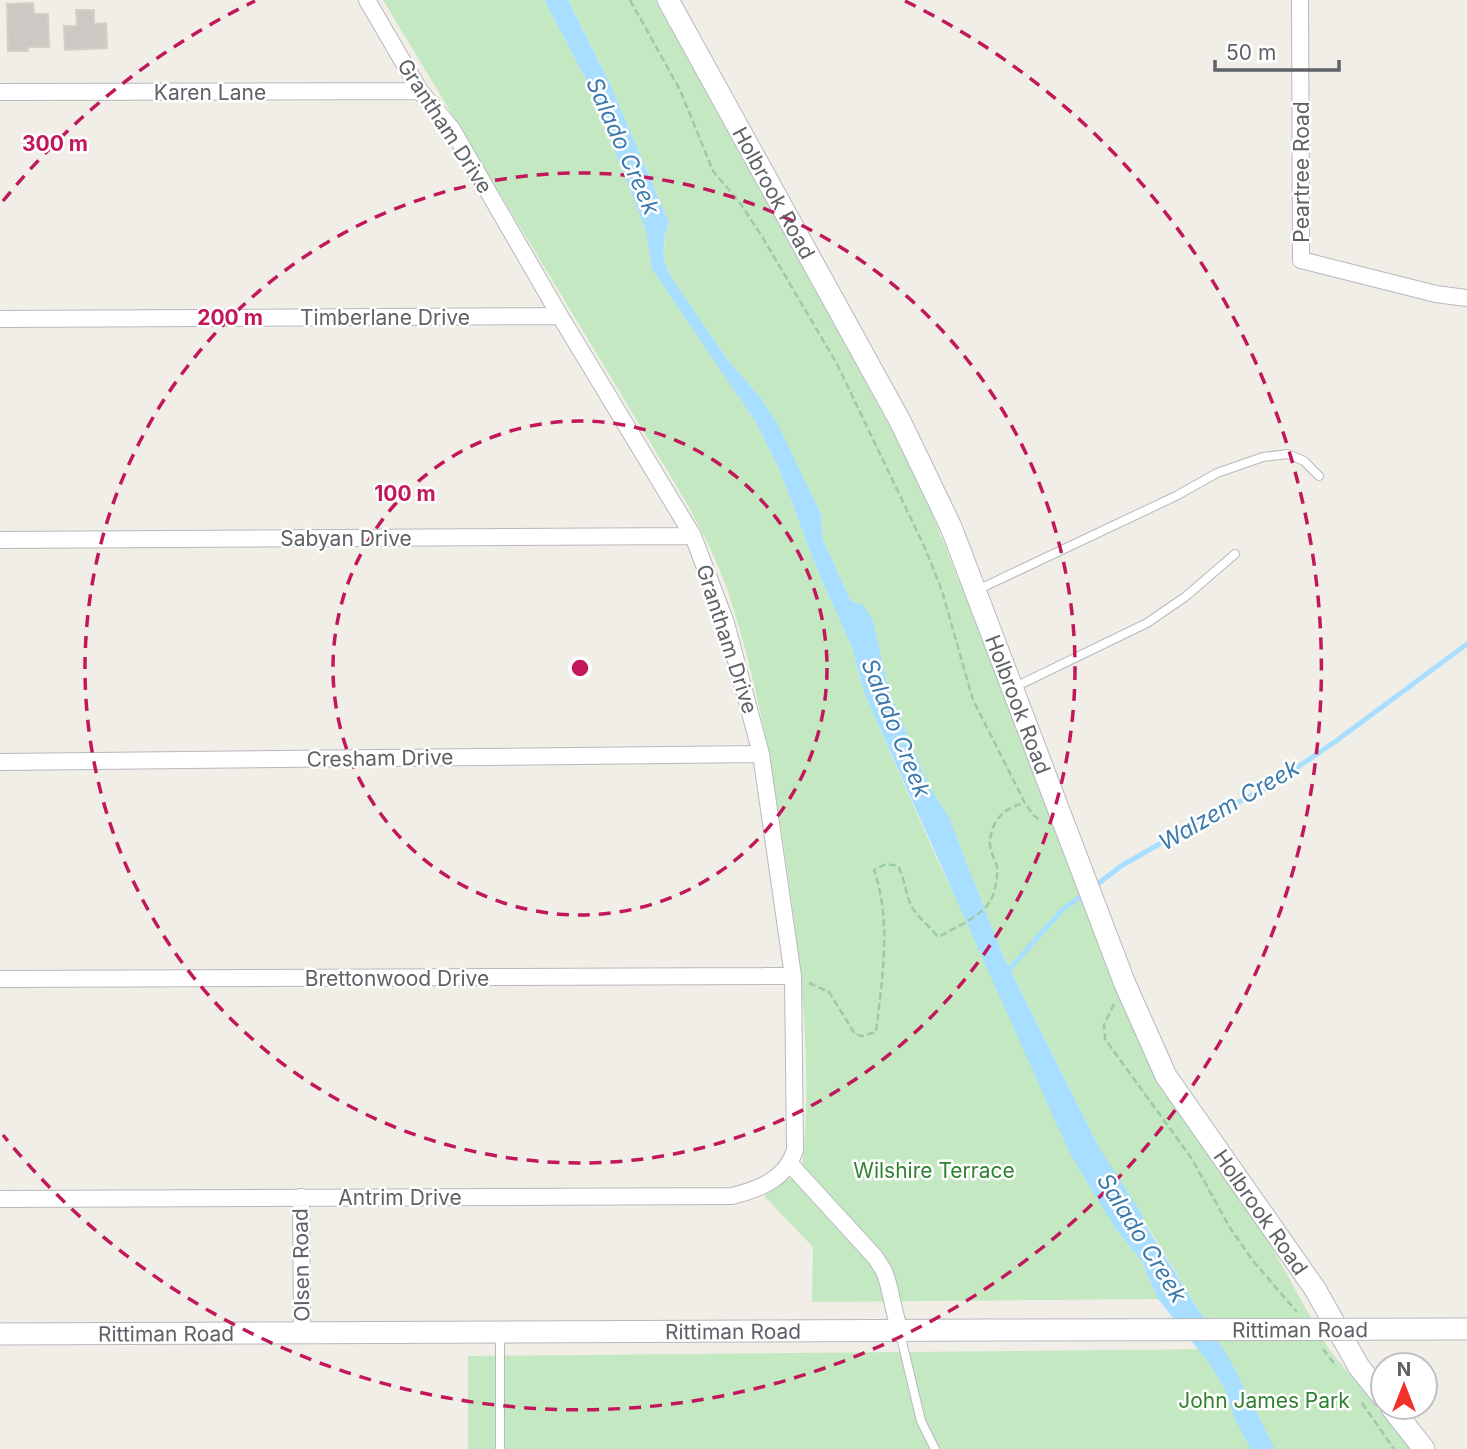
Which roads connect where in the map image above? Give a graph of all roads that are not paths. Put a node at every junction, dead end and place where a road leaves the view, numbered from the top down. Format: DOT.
graph roads {
  1 [pos="367,0"];
  2 [pos="668,0"];
  3 [pos="1300,0"];
  4 [pos="420,91"];
  5 [pos="0,92"];
  6 [pos="1467,298"];
  7 [pos="560,316"];
  8 [pos="0,319"];
  9 [pos="1319,476"];
  10 [pos="693,536"];
  11 [pos="0,540"];
  12 [pos="1236,554"];
  13 [pos="975,591"];
  14 [pos="1013,689"];
  15 [pos="761,754"];
  16 [pos="0,762"];
  17 [pos="793,976"];
  18 [pos="0,979"];
  19 [pos="790,1164"];
  20 [pos="300,1197"];
  21 [pos="0,1199"];
  22 [pos="1467,1329"];
  23 [pos="899,1330"];
  24 [pos="500,1331"];
  25 [pos="302,1332"];
  26 [pos="0,1334"];
  27 [pos="1369,1380"];
  28 [pos="1402,1421"];
  29 [pos="500,1449"];
  30 [pos="935,1449"];
  31 [pos="1424,1449"];
  1 -- 4 [label="street, Grantham Drive"];
  2 -- 13 [label="street, Holbrook Road"];
  3 -- 6 [label="street, Peartree Road"];
  4 -- 5 [label="street, Karen Lane"];
  4 -- 7 [label="street, Grantham Drive"];
  7 -- 8 [label="street, Timberlane Drive"];
  7 -- 10 [label="street, Grantham Drive"];
  9 -- 13 [label="lane"];
  10 -- 11 [label="street, Sabyan Drive"];
  10 -- 15 [label="street, Grantham Drive"];
  12 -- 14 [label="lane"];
  13 -- 14 [label="street, Holbrook Road"];
  14 -- 27 [label="street, Holbrook Road"];
  15 -- 16 [label="street, Cresham Drive"];
  15 -- 17 [label="street, Grantham Drive"];
  17 -- 18 [label="street, Brettonwood Drive"];
  17 -- 19 [label="street, Grantham Drive"];
  19 -- 20 [label="street, Antrim Drive"];
  19 -- 23 [label="street"];
  20 -- 21 [label="street, Antrim Drive"];
  20 -- 25 [label="street, Olsen Road"];
  22 -- 23 [label="street, Rittiman Road, bridge"];
  23 -- 24 [label="street, Rittiman Road"];
  23 -- 30 [label="lane"];
  24 -- 25 [label="street, Rittiman Road"];
  24 -- 29 [label="lane"];
  25 -- 26 [label="street, Rittiman Road"];
  28 -- 31 [label="street"];
}
